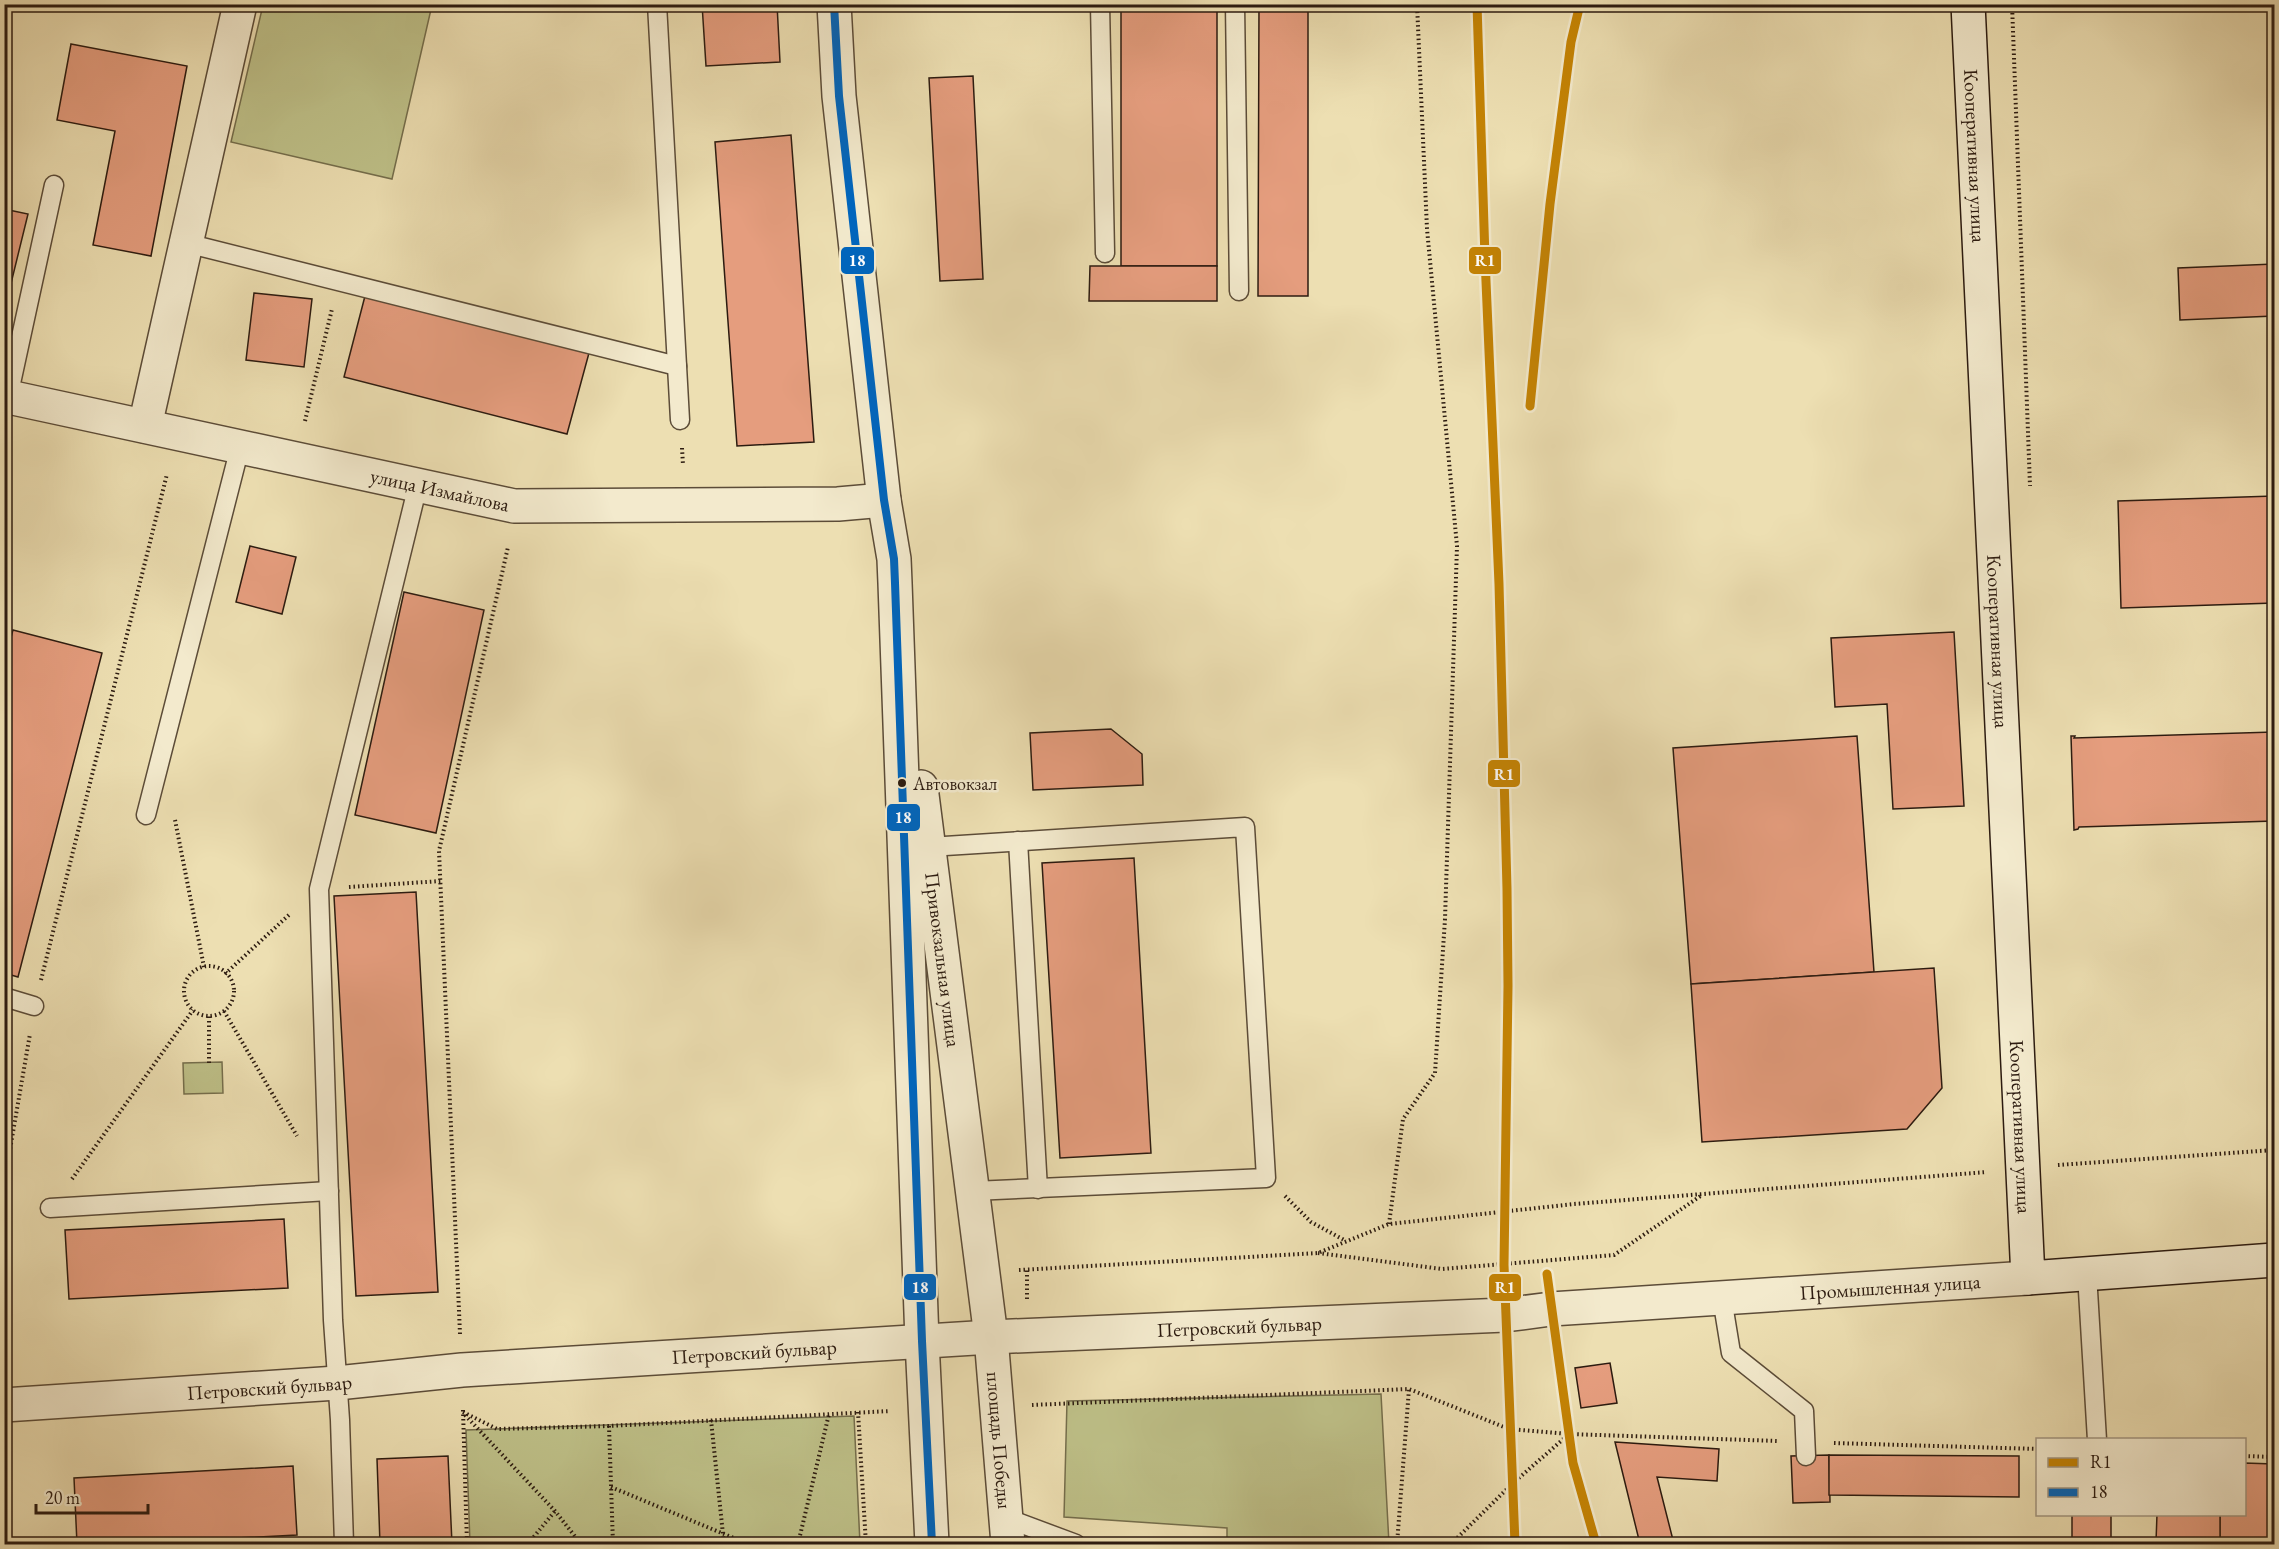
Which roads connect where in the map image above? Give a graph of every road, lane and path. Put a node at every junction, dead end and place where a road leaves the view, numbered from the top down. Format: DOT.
graph roads {
  1 [pos="240,4"];
  2 [pos="657,4"];
  3 [pos="834,4"];
  4 [pos="1100,4"];
  5 [pos="1235,4"];
  6 [pos="1417,4"];
  7 [pos="1968,4"];
  8 [pos="54,185"];
  9 [pos="186,243"];
  10 [pos="1105,254"];
  11 [pos="338,282"];
  12 [pos="1239,291"];
  13 [pos="677,366"];
  14 [pos="6,396"];
  15 [pos="680,420"];
  16 [pos="305,421"];
  17 [pos="145,426"];
  18 [pos="240,447"];
  19 [pos="168,474"];
  20 [pos="418,485"];
  21 [pos="884,500"];
  22 [pos="508,547"];
  23 [pos="896,583"];
  24 [pos="146,815"];
  25 [pos="1018,842"];
  26 [pos="929,847"];
  27 [pos="441,881"];
  28 [pos="319,889"];
  29 [pos="204,967"];
  30 [pos="225,974"];
  31 [pos="4,998"];
  32 [pos="34,1006"];
  33 [pos="193,1010"];
  34 [pos="224,1011"];
  35 [pos="209,1016"];
  36 [pos="209,1063"];
  37 [pos="300,1141"];
  38 [pos="2274,1150"];
  39 [pos="2022,1169"];
  40 [pos="1266,1178"];
  41 [pos="4,1184"];
  42 [pos="1038,1189"];
  43 [pos="329,1191"];
  44 [pos="973,1191"];
  45 [pos="1704,1194"];
  46 [pos="50,1209"];
  47 [pos="1389,1224"];
  48 [pos="1347,1241"];
  49 [pos="1318,1253"];
  50 [pos="2274,1260"];
  51 [pos="983,1272"];
  52 [pos="2086,1274"];
  53 [pos="2028,1278"];
  54 [pos="1722,1298"];
  55 [pos="1505,1315"];
  56 [pos="991,1337"];
  57 [pos="922,1341"];
  58 [pos="462,1370"];
  59 [pos="337,1383"];
  60 [pos="1409,1389"];
  61 [pos="4,1405"];
  62 [pos="995,1407"];
  63 [pos="925,1409"];
  64 [pos="463,1412"];
  65 [pos="858,1412"];
  66 [pos="829,1414"];
  67 [pos="711,1420"];
  68 [pos="609,1426"];
  69 [pos="1569,1434"];
  70 [pos="2097,1438"];
  71 [pos="1806,1449"];
  72 [pos="2036,1449"];
  73 [pos="2246,1456"];
  74 [pos="2274,1457"];
  75 [pos="611,1487"];
  76 [pos="555,1511"];
  77 [pos="1007,1531"];
  78 [pos="722,1533"];
  79 [pos="344,1545"];
  80 [pos="467,1545"];
  81 [pos="528,1545"];
  82 [pos="580,1545"];
  83 [pos="613,1545"];
  84 [pos="724,1545"];
  85 [pos="748,1545"];
  86 [pos="798,1545"];
  87 [pos="866,1545"];
  88 [pos="932,1545"];
  89 [pos="1076,1545"];
  90 [pos="1397,1545"];
  91 [pos="1451,1545"];
  1 -- 9 [label="street"];
  2 -- 13 [label="lane"];
  3 -- 21 [label="street, Привокзальная улица"];
  4 -- 10 [label="lane"];
  5 -- 12 [label="lane"];
  6 -- 47 [label="path"];
  7 -- 39 [label="street, Кооперативная улица"];
  8 -- 14 [label="lane"];
  9 -- 11 [label="lane"];
  9 -- 17 [label="street"];
  11 -- 13 [label="lane"];
  11 -- 16 [label="path"];
  13 -- 15 [label="lane"];
  14 -- 17 [label="street, улица Измайлова"];
  17 -- 18 [label="street, улица Измайлова"];
  18 -- 20 [label="street, улица Измайлова"];
  18 -- 24 [label="lane"];
  19 -- 32 [label="path"];
  20 -- 21 [label="street, улица Измайлова"];
  20 -- 28 [label="lane"];
  21 -- 23 [label="street, Привокзальная улица"];
  22 -- 27 [label="path"];
  23 -- 26 [label="street, Привокзальная улица"];
  23 -- 57 [label="street, Привокзальная улица"];
  24 -- 29 [label="path"];
  25 -- 26 [label="lane"];
  25 -- 40 [label="lane"];
  25 -- 42 [label="lane"];
  26 -- 44 [label="street, Привокзальная улица"];
  27 -- 28 [label="path"];
  27 -- 58 [label="path"];
  28 -- 30 [label="path"];
  28 -- 43 [label="lane"];
  29 -- 30 [label="path"];
  29 -- 33 [label="path"];
  30 -- 34 [label="path"];
  31 -- 32 [label="lane"];
  32 -- 41 [label="path"];
  33 -- 35 [label="path"];
  33 -- 46 [label="path"];
  34 -- 35 [label="path"];
  34 -- 37 [label="path"];
  35 -- 36 [label="path"];
  38 -- 39 [label="path"];
  39 -- 45 [label="path"];
  39 -- 53 [label="street, Кооперативная улица"];
  40 -- 42 [label="lane"];
  40 -- 48 [label="path"];
  42 -- 44 [label="lane"];
  43 -- 46 [label="lane"];
  43 -- 59 [label="lane"];
  44 -- 51 [label="street, Привокзальная улица"];
  45 -- 47 [label="path"];
  45 -- 49 [label="path"];
  47 -- 48 [label="path"];
  48 -- 49 [label="path"];
  49 -- 51 [label="path"];
  50 -- 52 [label="street, Промышленная улица"];
  51 -- 56 [label="street, Привокзальная улица"];
  52 -- 53 [label="street, Промышленная улица"];
  52 -- 70 [label="lane"];
  53 -- 54 [label="street, Промышленная улица"];
  54 -- 55 [label="street, Промышленная улица"];
  54 -- 71 [label="lane"];
  55 -- 56 [label="street, Петровский бульвар"];
  56 -- 57 [label="street, Петровский бульвар"];
  56 -- 62 [label="street, площадь Победы"];
  57 -- 58 [label="street, Петровский бульвар"];
  57 -- 63 [label="street"];
  58 -- 59 [label="street, Петровский бульвар"];
  58 -- 64 [label="path"];
  59 -- 61 [label="street, Петровский бульвар"];
  59 -- 79 [label="lane"];
  60 -- 62 [label="path"];
  60 -- 69 [label="path"];
  60 -- 90 [label="path"];
  62 -- 77 [label="street, площадь Победы"];
  63 -- 65 [label="path"];
  63 -- 88 [label="street"];
  64 -- 68 [label="path"];
  64 -- 76 [label="path"];
  64 -- 80 [label="path"];
  65 -- 66 [label="path"];
  65 -- 87 [label="path"];
  66 -- 67 [label="path"];
  66 -- 86 [label="path"];
  67 -- 68 [label="path"];
  67 -- 78 [label="path"];
  68 -- 75 [label="path"];
  69 -- 71 [label="path"];
  69 -- 91 [label="path"];
  71 -- 72 [label="path"];
  73 -- 74 [label="path"];
  75 -- 78 [label="path"];
  75 -- 83 [label="path"];
  76 -- 81 [label="path"];
  76 -- 82 [label="path"];
  77 -- 89 [label="lane"];
  78 -- 84 [label="path"];
  78 -- 85 [label="path"];
}
